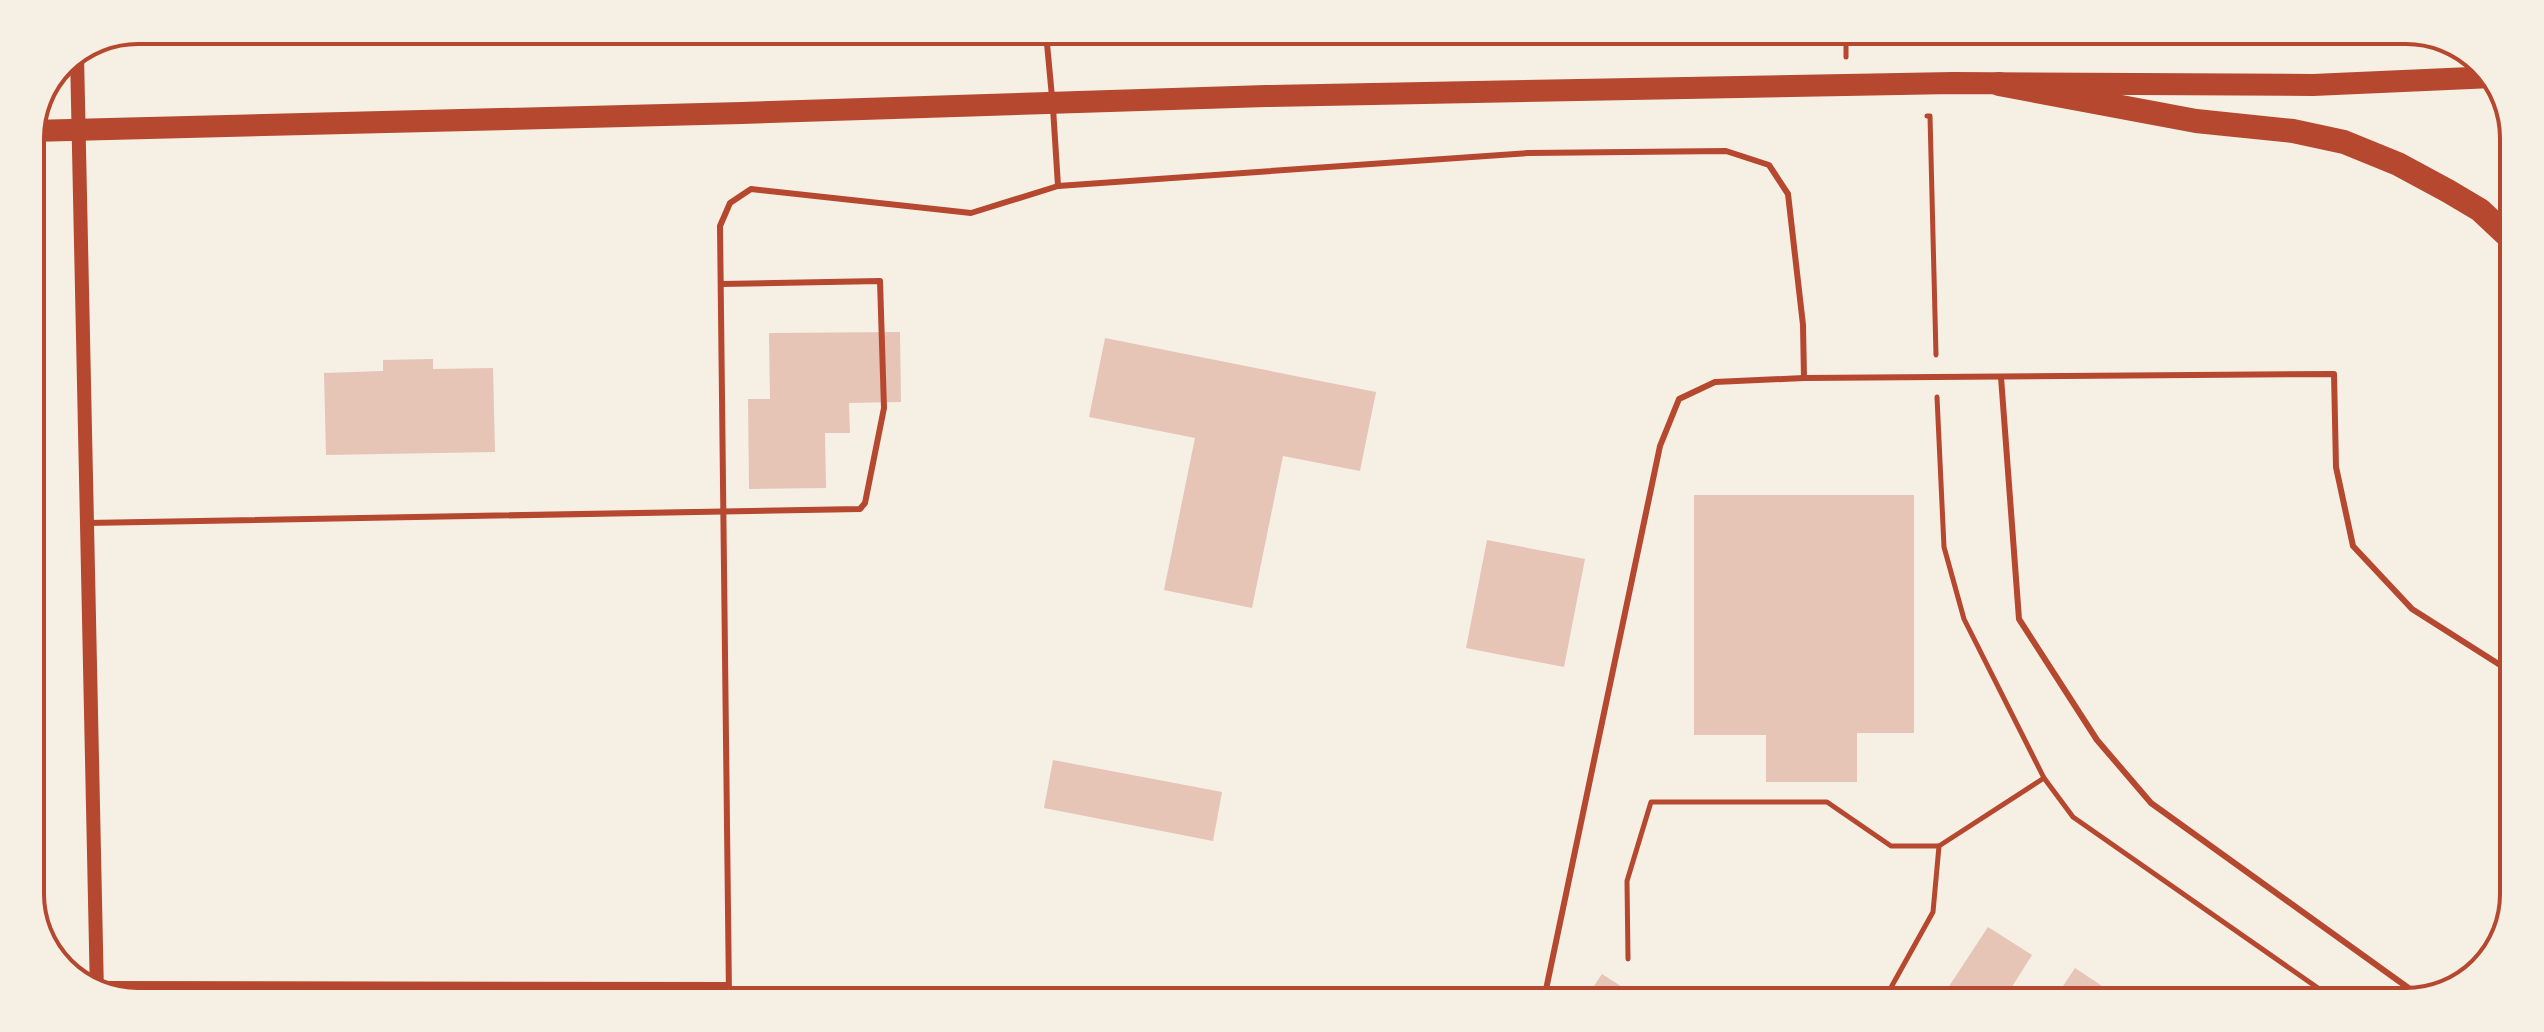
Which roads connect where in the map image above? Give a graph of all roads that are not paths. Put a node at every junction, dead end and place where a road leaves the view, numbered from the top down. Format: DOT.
graph roads {
  1 [pos="1047,44"];
  2 [pos="77,68"];
  3 [pos="2477,78"];
  4 [pos="1999,84"];
  5 [pos="1052,103"];
  6 [pos="77,129"];
  7 [pos="45,130"];
  8 [pos="1058,186"];
  9 [pos="2500,229"];
  10 [pos="721,284"];
  11 [pos="2001,377"];
  12 [pos="1804,378"];
  13 [pos="723,513"];
  14 [pos="87,523"];
  15 [pos="2500,665"];
  16 [pos="97,978"];
  17 [pos="728,985"];
  18 [pos="255,988"];
  19 [pos="728,988"];
  20 [pos="1546,988"];
  21 [pos="2408,988"];
  1 -- 5 [label="lane"];
  2 -- 6 [label="street"];
  3 -- 4 [label="highway"];
  4 -- 5 [label="highway"];
  4 -- 9 [label="highway"];
  5 -- 6 [label="highway"];
  5 -- 8 [label="lane"];
  6 -- 7 [label="highway"];
  6 -- 14 [label="street"];
  8 -- 10 [label="lane"];
  8 -- 12 [label="lane"];
  10 -- 13 [label="lane"];
  10 -- 13 [label="lane"];
  11 -- 12 [label="lane"];
  11 -- 15 [label="lane"];
  11 -- 21 [label="lane"];
  12 -- 20 [label="lane"];
  13 -- 14 [label="lane"];
  13 -- 17 [label="lane"];
  14 -- 16 [label="street"];
  17 -- 18 [label="lane"];
  17 -- 19 [label="lane"];
}
